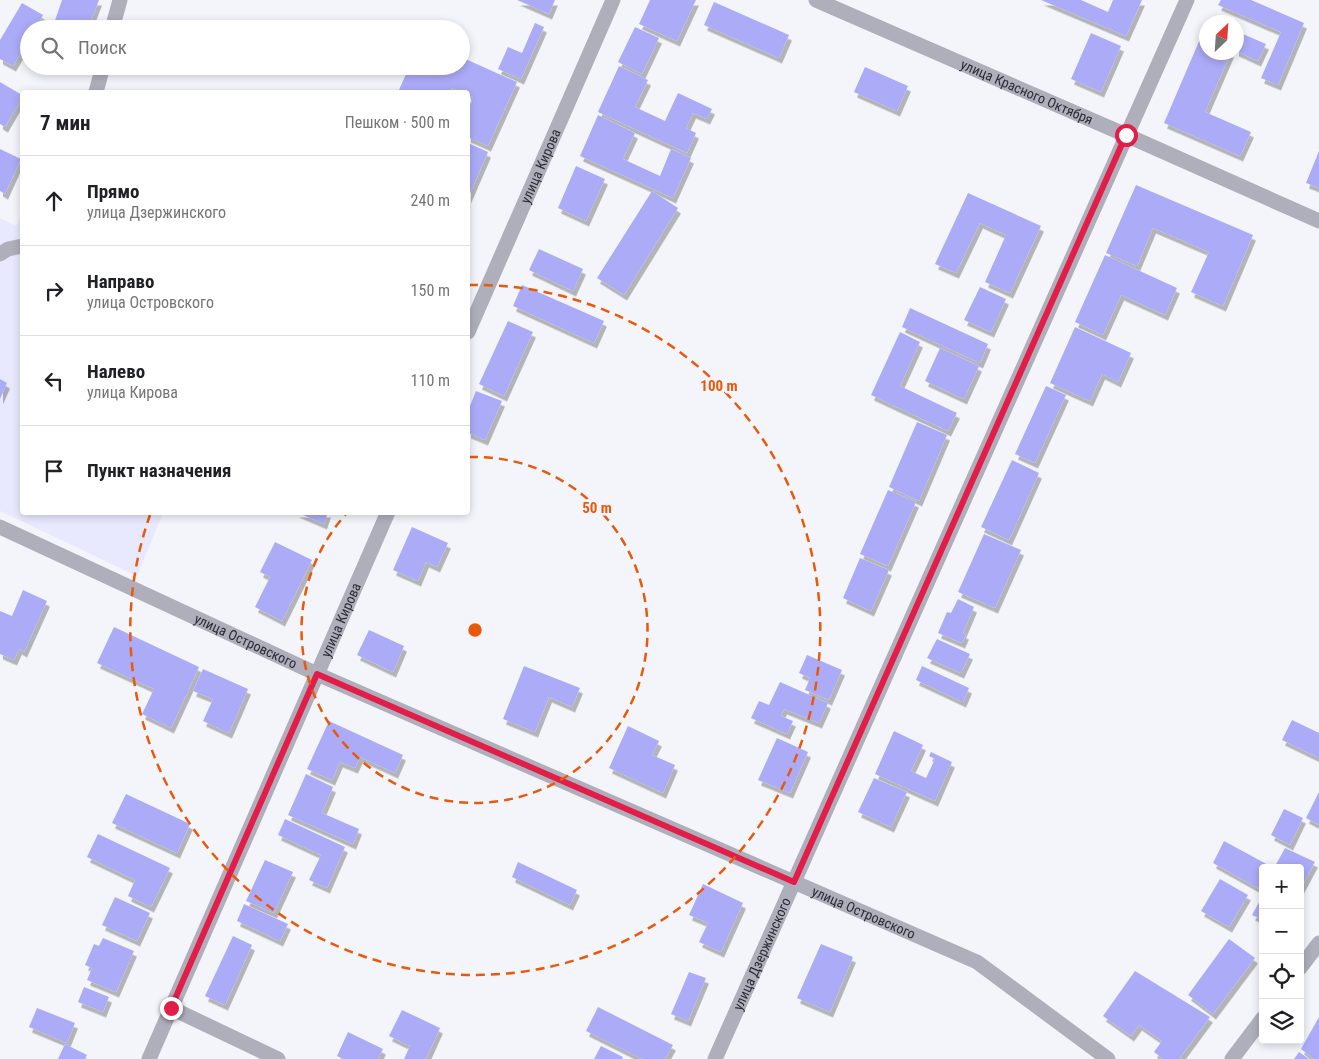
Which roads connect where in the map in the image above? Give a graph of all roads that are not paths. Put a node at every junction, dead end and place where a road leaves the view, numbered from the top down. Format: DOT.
graph roads {
  1 [pos="120,0"];
  2 [pos="613,0"];
  3 [pos="816,0"];
  4 [pos="1187,0"];
  5 [pos="114,20"];
  6 [pos="101,75"];
  7 [pos="97,90"];
  8 [pos="1126,135"];
  9 [pos="1319,221"];
  10 [pos="20,246"];
  11 [pos="0,254"];
  12 [pos="470,327"];
  13 [pos="387,515"];
  14 [pos="0,526"];
  15 [pos="317,674"];
  16 [pos="794,882"];
  17 [pos="1319,943"];
  18 [pos="1304,963"];
  19 [pos="171,1008"];
  20 [pos="1259,1023"];
  21 [pos="149,1059"];
  22 [pos="278,1059"];
  23 [pos="715,1059"];
  24 [pos="1108,1059"];
  25 [pos="1232,1059"];
  1 -- 5 [label="street"];
  2 -- 12 [label="street, улица Кирова"];
  3 -- 8 [label="street, улица Красного Октября"];
  4 -- 8 [label="street, улица Дзержинского"];
  6 -- 7 [label="street"];
  8 -- 9 [label="street, улица Красного Октября"];
  8 -- 16 [label="street, улица Дзержинского"];
  10 -- 11 [label="street"];
  13 -- 15 [label="street, улица Кирова"];
  14 -- 15 [label="street, улица Островского"];
  15 -- 16 [label="street, улица Островского"];
  15 -- 19 [label="street, улица Кирова"];
  16 -- 23 [label="street, улица Дзержинского"];
  16 -- 24 [label="street, улица Островского"];
  17 -- 18 [label="street"];
  19 -- 21 [label="street, улица Кирова"];
  19 -- 22 [label="street"];
  20 -- 25 [label="street"];
}
